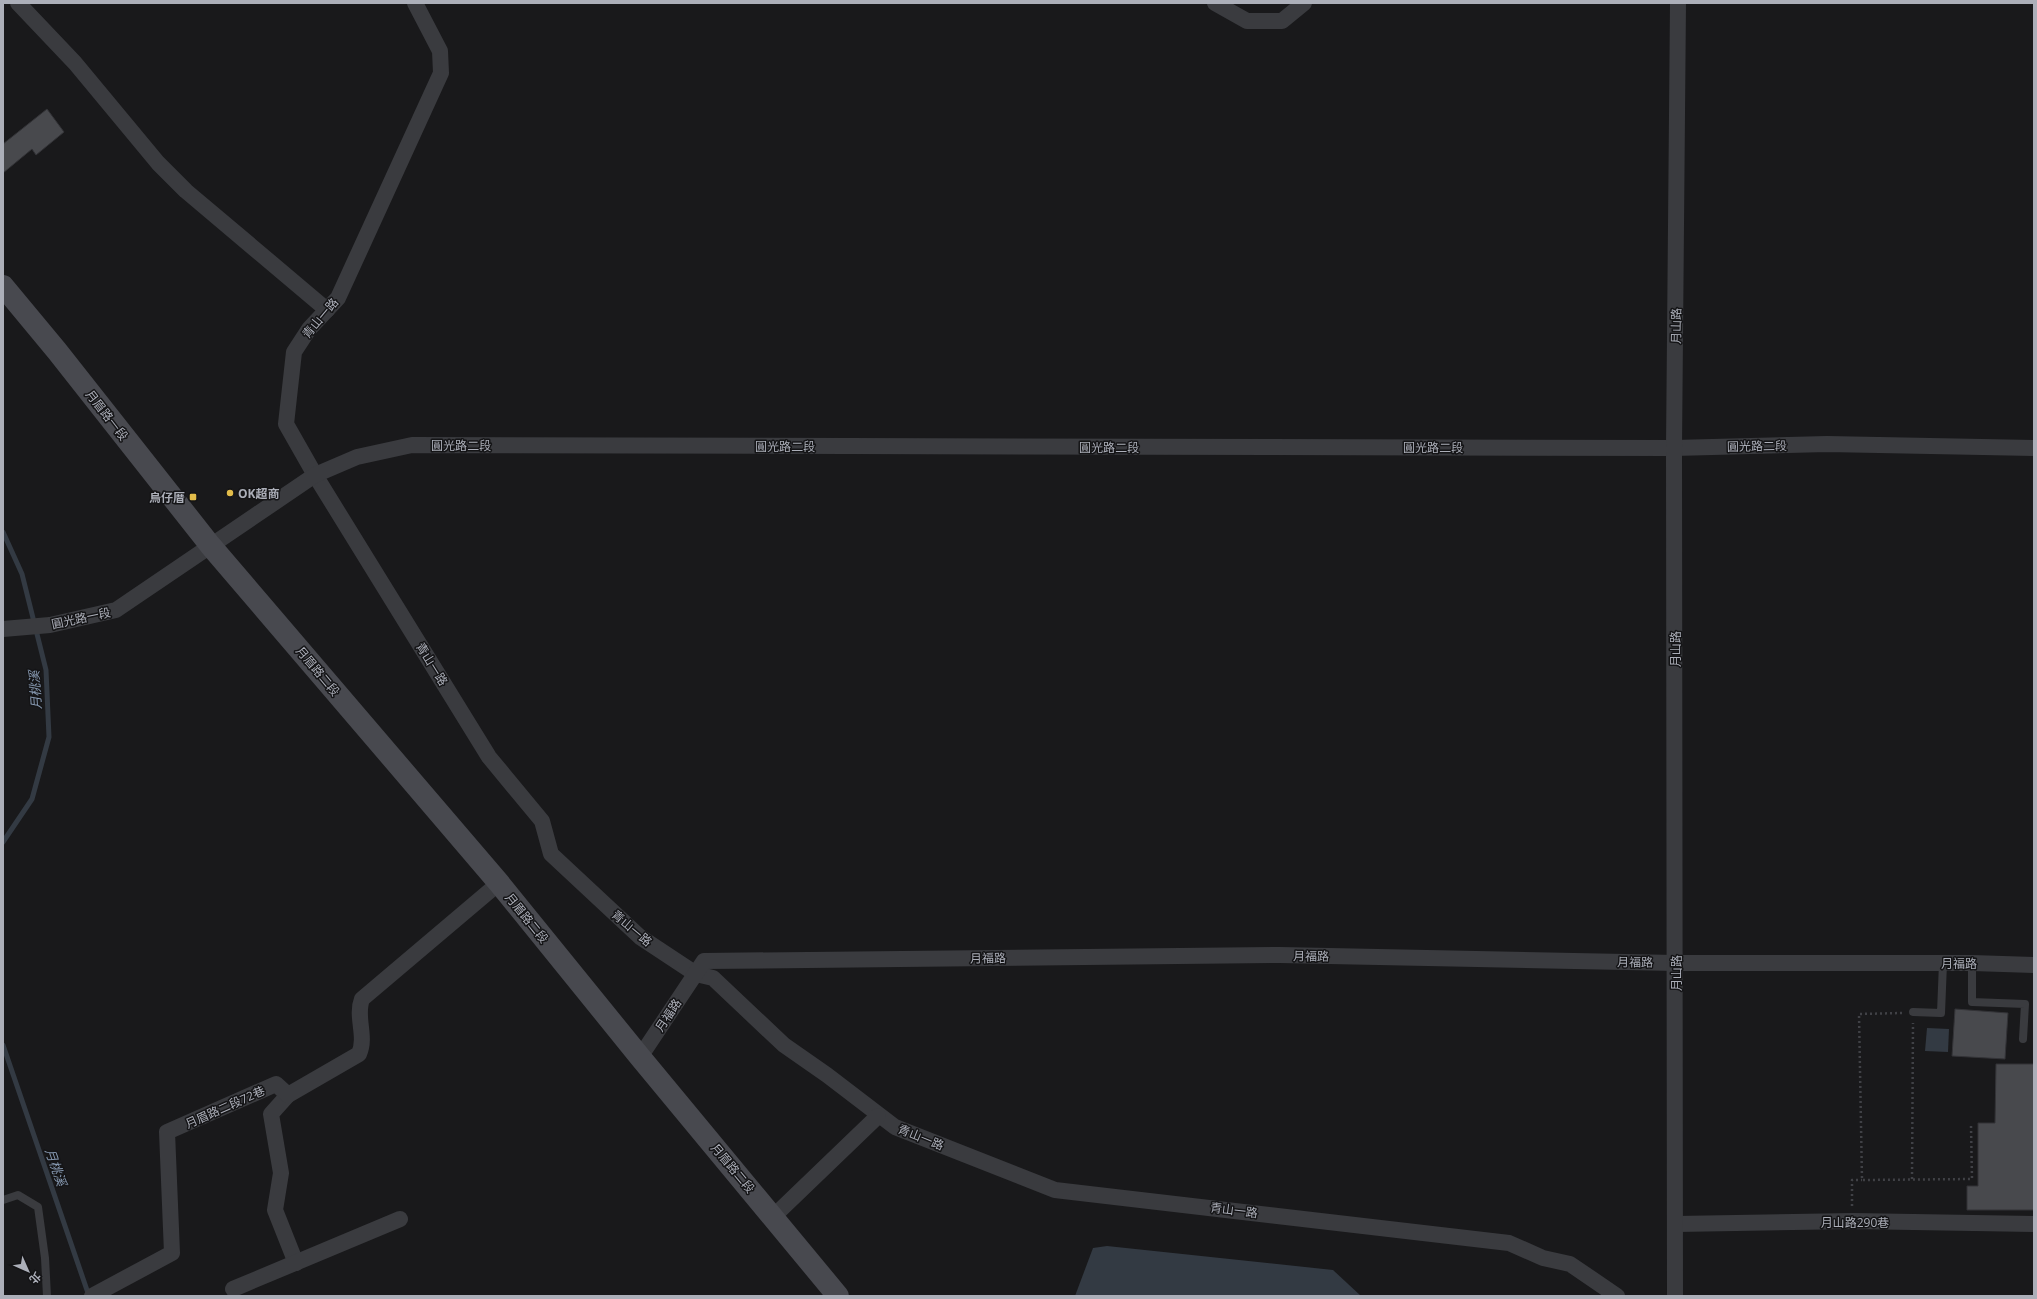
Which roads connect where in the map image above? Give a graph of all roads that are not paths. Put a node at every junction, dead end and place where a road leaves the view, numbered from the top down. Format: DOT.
graph roads {
  1 [pos="18,3"];
  2 [pos="414,3"];
  3 [pos="1215,3"];
  4 [pos="1304,3"];
  5 [pos="1678,3"];
  6 [pos="3,286"];
  7 [pos="327,310"];
  8 [pos="1674,448"];
  9 [pos="2034,448"];
  10 [pos="315,475"];
  11 [pos="210,544"];
  12 [pos="3,629"];
  13 [pos="499,883"];
  14 [pos="1676,963"];
  15 [pos="1943,963"];
  16 [pos="1972,963"];
  17 [pos="2034,965"];
  18 [pos="696,974"];
  19 [pos="1913,1012"];
  20 [pos="2023,1039"];
  21 [pos="640,1057"];
  22 [pos="288,1095"];
  23 [pos="878,1116"];
  24 [pos="3,1200"];
  25 [pos="774,1216"];
  26 [pos="400,1219"];
  27 [pos="1676,1224"];
  28 [pos="2034,1224"];
  29 [pos="296,1263"];
  30 [pos="233,1289"];
  31 [pos="103,1293"];
  32 [pos="47,1296"];
  33 [pos="838,1296"];
  34 [pos="1617,1296"];
  35 [pos="1675,1296"];
  1 -- 7 [label="street"];
  2 -- 7 [label="street, 青山一路"];
  3 -- 4 [label="street"];
  5 -- 8 [label="street, 月山路"];
  6 -- 11 [label="street, 月眉路一段"];
  7 -- 10 [label="street, 青山一路"];
  8 -- 9 [label="street, 圓光路二段"];
  8 -- 10 [label="street, 圓光路二段"];
  8 -- 14 [label="street, 月山路"];
  10 -- 11 [label="street, 圓光路二段"];
  10 -- 18 [label="street, 青山一路"];
  11 -- 12 [label="street, 圓光路一段"];
  11 -- 13 [label="street, 月眉路二段"];
  13 -- 21 [label="street, 月眉路二段"];
  13 -- 22 [label="street"];
  14 -- 15 [label="street, 月福路"];
  14 -- 18 [label="street, 月福路"];
  14 -- 27 [label="street, 月山路"];
  15 -- 16 [label="street, 月福路"];
  15 -- 19 [label="lane"];
  16 -- 17 [label="street, 月福路"];
  16 -- 20 [label="lane"];
  18 -- 21 [label="street, 月福路"];
  18 -- 23 [label="street, 青山一路"];
  21 -- 25 [label="street, 月眉路二段"];
  22 -- 29 [label="street"];
  22 -- 31 [label="street, 月眉路二段72巷"];
  23 -- 25 [label="street"];
  23 -- 34 [label="street, 青山一路"];
  24 -- 32 [label="lane"];
  25 -- 33 [label="street, 月眉路二段"];
  26 -- 29 [label="street"];
  27 -- 28 [label="street, 月山路290巷"];
  27 -- 35 [label="street, 月山路"];
  29 -- 30 [label="street"];
}
